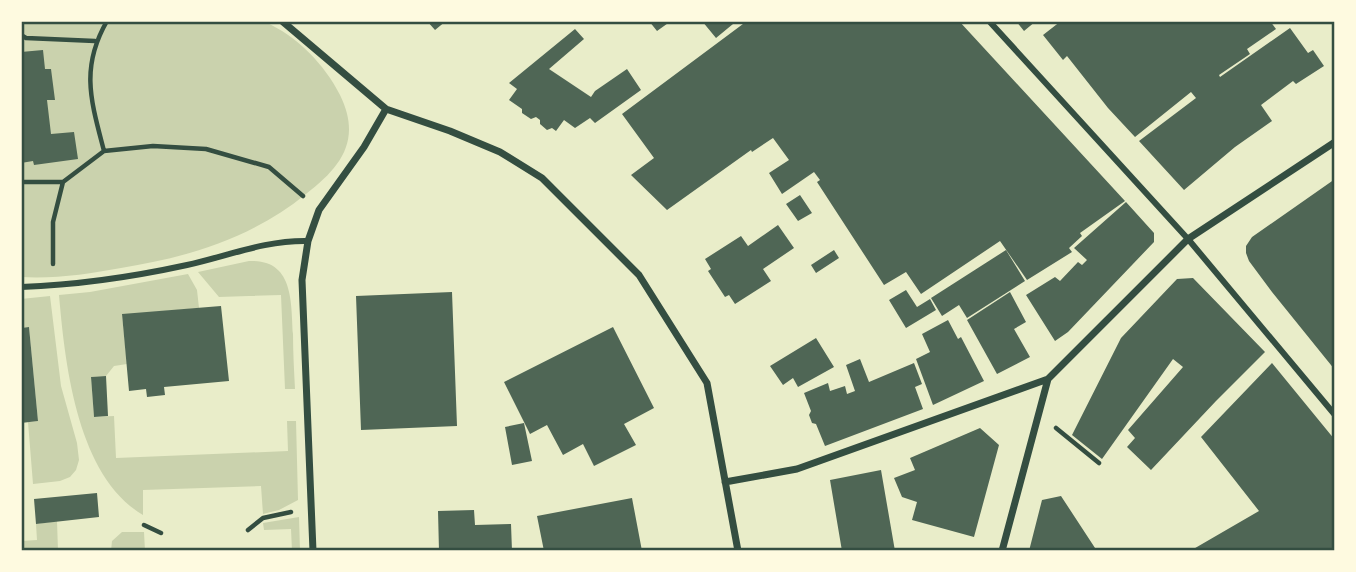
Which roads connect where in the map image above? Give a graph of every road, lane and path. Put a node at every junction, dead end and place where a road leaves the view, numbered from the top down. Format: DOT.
graph roads {
  1 [pos="107,21"];
  2 [pos="282,21"];
  3 [pos="989,21"];
  4 [pos="21,36"];
  5 [pos="95,41"];
  6 [pos="387,109"];
  7 [pos="1335,142"];
  8 [pos="104,150"];
  9 [pos="21,181"];
  10 [pos="63,182"];
  11 [pos="319,210"];
  12 [pos="1188,239"];
  13 [pos="307,241"];
  14 [pos="53,286"];
  15 [pos="21,287"];
  16 [pos="1048,379"];
  17 [pos="1038,414"];
  18 [pos="1335,415"];
  19 [pos="1099,463"];
  20 [pos="725,482"];
  21 [pos="312,507"];
  22 [pos="144,525"];
  23 [pos="248,530"];
  24 [pos="161,533"];
  25 [pos="313,551"];
  26 [pos="738,551"];
  27 [pos="1002,551"];
  1 -- 5 [label="path"];
  2 -- 6 [label="street"];
  3 -- 12 [label="street"];
  4 -- 5 [label="path"];
  5 -- 8 [label="path"];
  6 -- 11 [label="street"];
  6 -- 20 [label="street"];
  7 -- 12 [label="street"];
  8 -- 10 [label="path"];
  8 -- 11 [label="path"];
  9 -- 10 [label="path"];
  10 -- 14 [label="path"];
  11 -- 13 [label="street"];
  12 -- 16 [label="street"];
  12 -- 18 [label="street"];
  13 -- 14 [label="street"];
  13 -- 21 [label="street"];
  14 -- 15 [label="street"];
  16 -- 17 [label="street"];
  16 -- 20 [label="street"];
  17 -- 19 [label="path"];
  17 -- 27 [label="street"];
  20 -- 26 [label="street"];
  21 -- 23 [label="path"];
  21 -- 25 [label="street"];
  22 -- 24 [label="path"];
}
